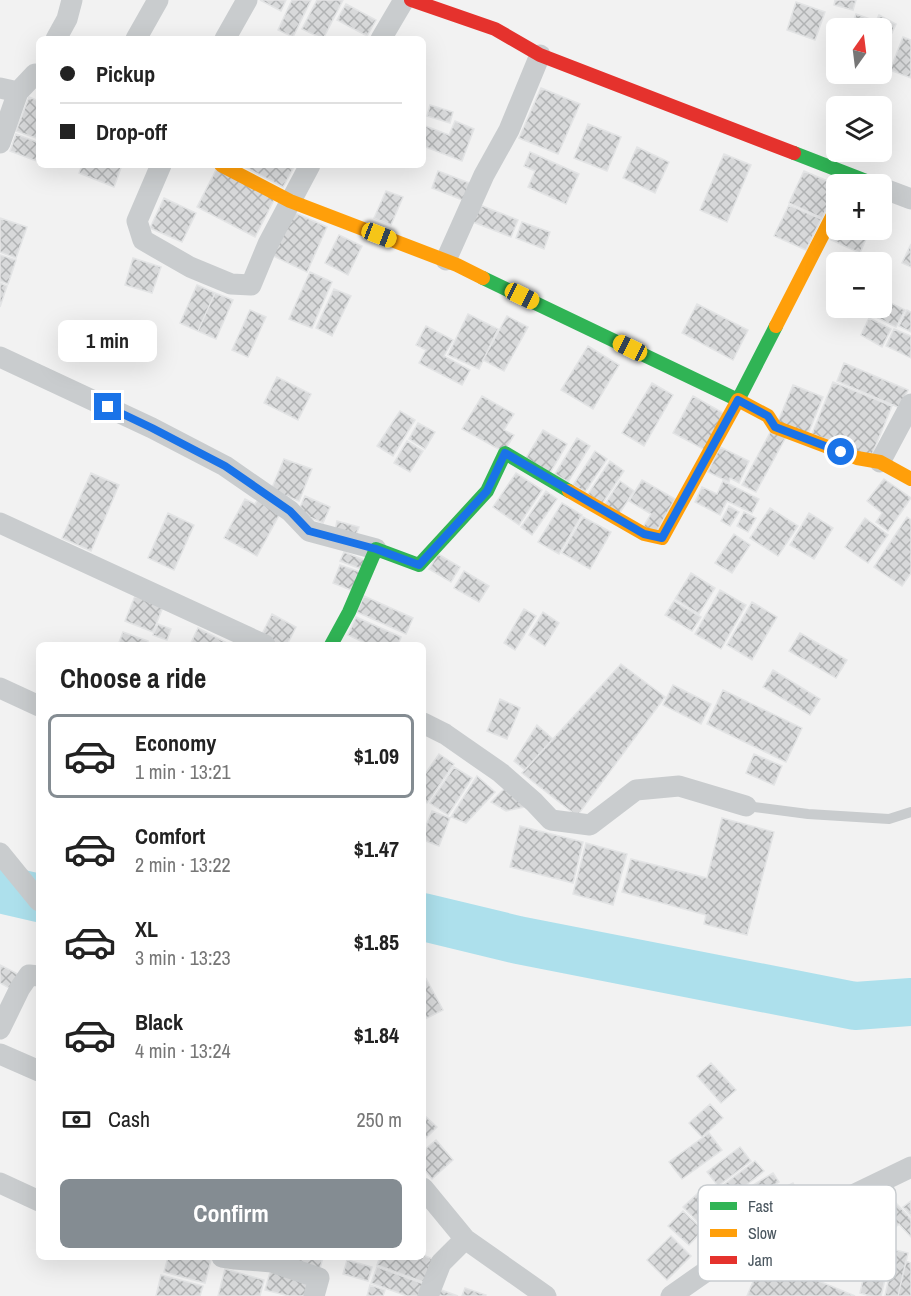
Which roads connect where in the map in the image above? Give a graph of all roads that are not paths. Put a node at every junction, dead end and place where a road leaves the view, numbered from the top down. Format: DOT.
graph roads {
  1 [pos="72,0"];
  2 [pos="158,0"];
  3 [pos="247,0"];
  4 [pos="404,0"];
  5 [pos="411,0"];
  6 [pos="58,36"];
  7 [pos="138,36"];
  8 [pos="227,36"];
  9 [pos="383,36"];
  10 [pos="540,55"];
  11 [pos="36,73"];
  12 [pos="9,90"];
  13 [pos="0,144"];
  14 [pos="160,168"];
  15 [pos="227,168"];
  16 [pos="308,168"];
  17 [pos="835,174"];
  18 [pos="892,192"];
  19 [pos="911,199"];
  20 [pos="290,201"];
  21 [pos="826,228"];
  22 [pos="446,260"];
  23 [pos="0,357"];
  24 [pos="738,400"];
  25 [pos="911,404"];
  26 [pos="880,462"];
  27 [pos="911,479"];
  28 [pos="0,524"];
  29 [pos="376,549"];
  30 [pos="258,642"];
  31 [pos="333,642"];
  32 [pos="0,688"];
  33 [pos="36,705"];
  34 [pos="426,725"];
  35 [pos="746,806"];
  36 [pos="911,812"];
  37 [pos="0,853"];
  38 [pos="36,897"];
  39 [pos="36,976"];
  40 [pos="0,1029"];
  41 [pos="0,1054"];
  42 [pos="36,1070"];
  43 [pos="911,1167"];
  44 [pos="0,1183"];
  45 [pos="874,1185"];
  46 [pos="426,1192"];
  47 [pos="36,1199"];
  48 [pos="465,1239"];
  49 [pos="248,1260"];
  50 [pos="698,1277"];
  51 [pos="314,1296"];
  52 [pos="428,1296"];
  53 [pos="546,1296"];
  54 [pos="671,1296"];
  1 -- 6 [label="street"];
  2 -- 7 [label="street"];
  3 -- 8 [label="street"];
  4 -- 9 [label="street"];
  5 -- 10 [label="street"];
  10 -- 17 [label="street"];
  10 -- 22 [label="street"];
  11 -- 12 [label="street"];
  12 -- 13 [label="street"];
  14 -- 20 [label="street"];
  15 -- 20 [label="street"];
  16 -- 20 [label="street"];
  18 -- 19 [label="street"];
  20 -- 22 [label="street"];
  21 -- 24 [label="street"];
  22 -- 24 [label="street"];
  23 -- 29 [label="street"];
  24 -- 26 [label="street"];
  24 -- 29 [label="street"];
  25 -- 26 [label="street"];
  26 -- 27 [label="street"];
  28 -- 30 [label="street"];
  29 -- 31 [label="street"];
  32 -- 33 [label="street"];
  34 -- 35 [label="street"];
  35 -- 36 [label="lane"];
  37 -- 38 [label="street"];
  39 -- 40 [label="street"];
  41 -- 42 [label="street"];
  43 -- 45 [label="street"];
  44 -- 47 [label="street"];
  46 -- 48 [label="street"];
  48 -- 52 [label="street"];
  48 -- 53 [label="street"];
  49 -- 51 [label="street"];
  50 -- 54 [label="street"];
}
